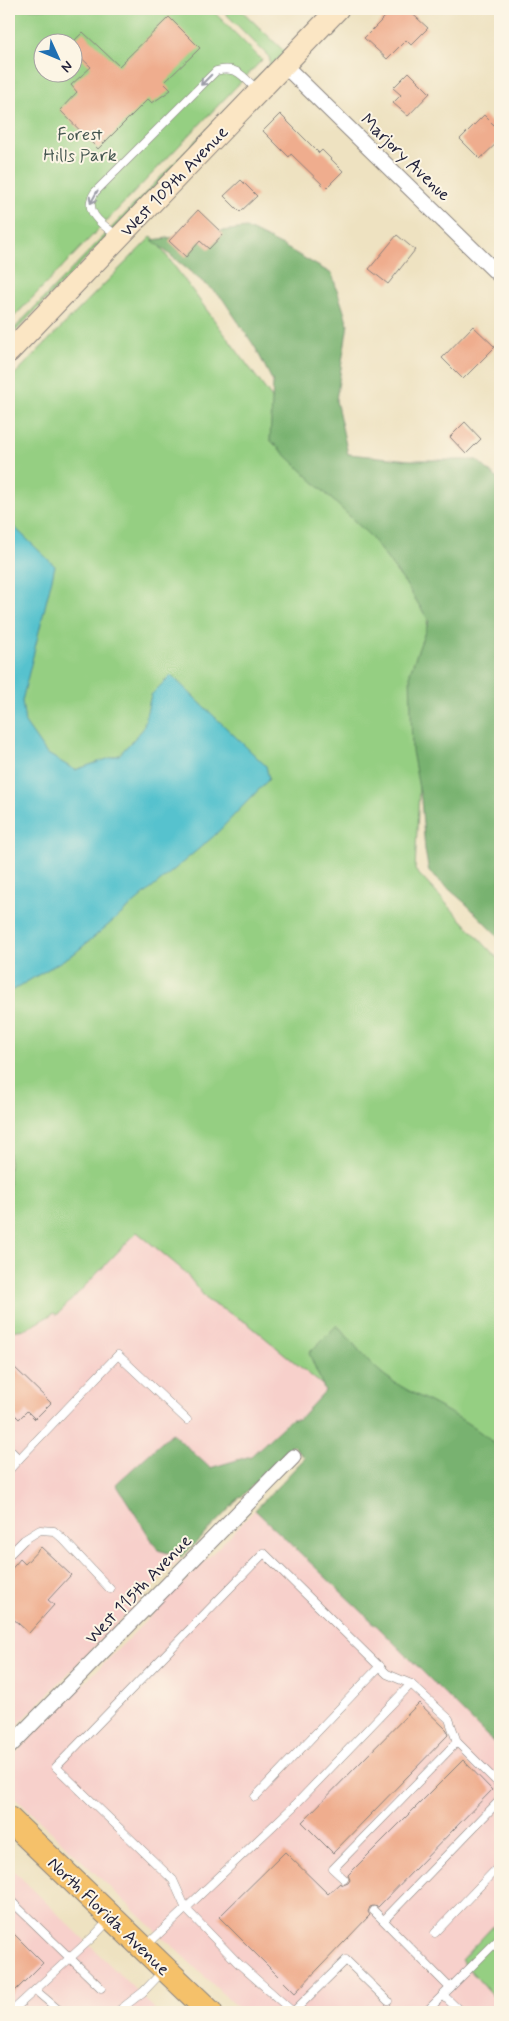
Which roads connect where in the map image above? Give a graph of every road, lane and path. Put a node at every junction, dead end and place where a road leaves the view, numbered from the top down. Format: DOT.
graph roads {
  1 [pos="338,9"];
  2 [pos="285,66"];
  3 [pos="260,92"];
  4 [pos="119,238"];
  5 [pos="500,276"];
  6 [pos="9,352"];
  7 [pos="187,1420"];
  8 [pos="9,1449"];
  9 [pos="293,1457"];
  10 [pos="19,1459"];
  11 [pos="9,1470"];
  12 [pos="9,1555"];
  13 [pos="110,1589"];
  14 [pos="380,1666"];
  15 [pos="411,1684"];
  16 [pos="457,1742"];
  17 [pos="9,1747"];
  18 [pos="500,1785"];
  19 [pos="254,1797"];
  20 [pos="500,1800"];
  21 [pos="9,1819"];
  22 [pos="500,1865"];
  23 [pos="344,1879"];
  24 [pos="9,1899"];
  25 [pos="186,1909"];
  26 [pos="374,1911"];
  27 [pos="111,1917"];
  28 [pos="384,1920"];
  29 [pos="435,1932"];
  30 [pos="500,1938"];
  31 [pos="144,1948"];
  32 [pos="70,1958"];
  33 [pos="165,1969"];
  34 [pos="101,1988"];
  35 [pos="450,1988"];
  36 [pos="35,1990"];
  37 [pos="443,1995"];
  38 [pos="388,2001"];
  39 [pos="11,2012"];
  40 [pos="61,2012"];
  41 [pos="119,2012"];
  42 [pos="210,2012"];
  43 [pos="293,2012"];
  44 [pos="426,2012"];
  45 [pos="461,2012"];
  1 -- 2 [label="street, West 109th Avenue"];
  2 -- 3 [label="street, West 109th Avenue"];
  2 -- 5 [label="street, Marjory Avenue"];
  3 -- 4 [label="street, West 109th Avenue"];
  3 -- 4 [label="lane, one-way"];
  4 -- 6 [label="street, West 109th Avenue"];
  7 -- 10 [label="lane"];
  8 -- 10 [label="lane"];
  9 -- 17 [label="street, West 115th Avenue"];
  10 -- 11 [label="lane"];
  12 -- 13 [label="lane"];
  14 -- 15 [label="lane"];
  14 -- 19 [label="lane"];
  14 -- 25 [label="lane"];
  15 -- 16 [label="lane"];
  15 -- 25 [label="lane"];
  16 -- 18 [label="lane"];
  16 -- 23 [label="lane"];
  20 -- 28 [label="lane"];
  21 -- 27 [label="main road, North Florida Avenue"];
  22 -- 29 [label="lane"];
  24 -- 32 [label="lane"];
  25 -- 31 [label="lane"];
  25 -- 43 [label="lane"];
  26 -- 28 [label="lane"];
  27 -- 31 [label="main road, North Florida Avenue"];
  27 -- 32 [label="lane"];
  28 -- 35 [label="lane"];
  30 -- 35 [label="lane"];
  31 -- 33 [label="main road, North Florida Avenue"];
  32 -- 34 [label="lane"];
  32 -- 36 [label="lane"];
  33 -- 41 [label="lane"];
  33 -- 42 [label="main road, North Florida Avenue"];
  35 -- 37 [label="lane"];
  36 -- 39 [label="lane"];
  36 -- 40 [label="lane"];
  37 -- 44 [label="lane"];
  37 -- 45 [label="lane"];
  38 -- 43 [label="lane"];
}
